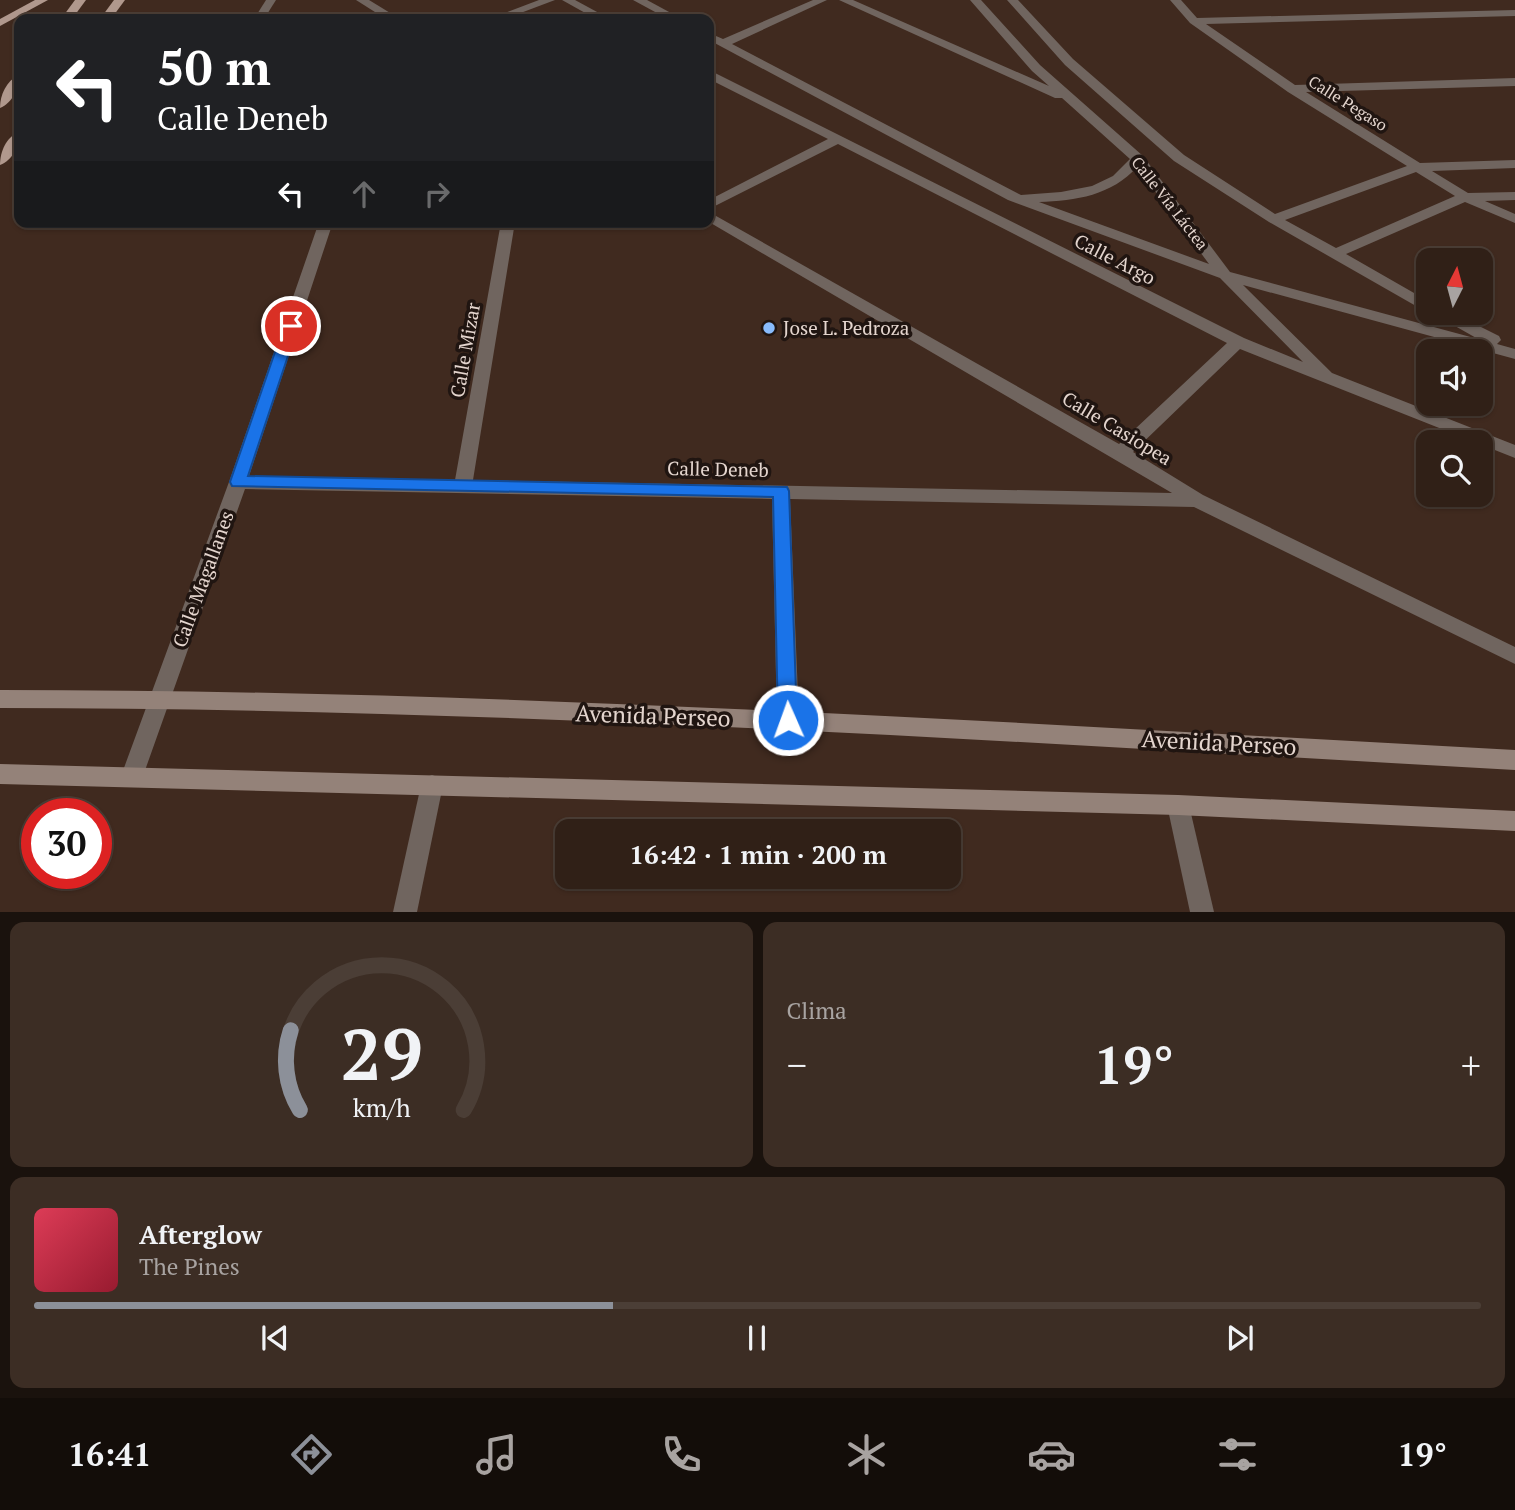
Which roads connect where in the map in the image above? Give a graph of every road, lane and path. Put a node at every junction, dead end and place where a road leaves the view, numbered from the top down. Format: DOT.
graph roads {
  1 [pos="43,0"];
  2 [pos="81,0"];
  3 [pos="120,0"];
  4 [pos="361,0"];
  5 [pos="550,0"];
  6 [pos="567,0"];
  7 [pos="638,0"];
  8 [pos="822,0"];
  9 [pos="844,0"];
  10 [pos="975,0"];
  11 [pos="1012,0"];
  12 [pos="1175,0"];
  13 [pos="1515,13"];
  14 [pos="17,14"];
  15 [pos="70,14"];
  16 [pos="109,14"];
  17 [pos="385,14"];
  18 [pos="509,14"];
  19 [pos="594,14"];
  20 [pos="666,14"];
  21 [pos="1194,21"];
  22 [pos="714,38"];
  23 [pos="724,43"];
  24 [pos="714,77"];
  25 [pos="1515,82"];
  26 [pos="14,86"];
  27 [pos="1292,89"];
  28 [pos="1073,101"];
  29 [pos="0,104"];
  30 [pos="836,140"];
  31 [pos="14,143"];
  32 [pos="1138,159"];
  33 [pos="0,161"];
  34 [pos="1515,164"];
  35 [pos="1418,167"];
  36 [pos="1515,196"];
  37 [pos="1013,197"];
  38 [pos="1465,197"];
  39 [pos="714,202"];
  40 [pos="714,219"];
  41 [pos="1274,219"];
  42 [pos="1515,219"];
  43 [pos="324,228"];
  44 [pos="507,228"];
  45 [pos="1335,254"];
  46 [pos="1225,275"];
  47 [pos="1416,300"];
  48 [pos="1465,326"];
  49 [pos="1238,342"];
  50 [pos="1515,352"];
  51 [pos="1331,380"];
  52 [pos="1515,452"];
  53 [pos="1121,453"];
  54 [pos="238,482"];
  55 [pos="463,486"];
  56 [pos="781,491"];
  57 [pos="1197,500"];
  58 [pos="1515,656"];
  59 [pos="0,699"];
  60 [pos="159,699"];
  61 [pos="788,720"];
  62 [pos="1515,760"];
  63 [pos="0,774"];
  64 [pos="132,776"];
  65 [pos="432,785"];
  66 [pos="1178,805"];
  67 [pos="1515,821"];
  68 [pos="405,912"];
  69 [pos="1202,912"];
  1 -- 14 [label="main road"];
  2 -- 15 [label="main road"];
  3 -- 16 [label="main road"];
  4 -- 17 [label="street"];
  5 -- 18 [label="street"];
  6 -- 19 [label="street"];
  7 -- 20 [label="street"];
  8 -- 23 [label="street"];
  9 -- 28 [label="street"];
  10 -- 28 [label="street, Calle Vía Láctea"];
  11 -- 41 [label="street, Calle Vía Láctea"];
  12 -- 21 [label="street, Calle Pegaso"];
  13 -- 21 [label="street"];
  21 -- 27 [label="street, Calle Pegaso"];
  22 -- 23 [label="street, Calle Argo"];
  23 -- 37 [label="street, Calle Argo"];
  24 -- 30 [label="street, Calle Argo"];
  25 -- 27 [label="street"];
  26 -- 29 [label="main road"];
  27 -- 35 [label="street, Calle Pegaso"];
  28 -- 32 [label="street, Calle Vía Láctea"];
  30 -- 39 [label="street"];
  30 -- 49 [label="street, Calle Argo"];
  31 -- 33 [label="main road"];
  32 -- 37 [label="street"];
  32 -- 46 [label="street, Calle Vía Láctea"];
  34 -- 35 [label="street"];
  35 -- 38 [label="street, Calle Pegaso"];
  35 -- 41 [label="street"];
  36 -- 38 [label="street"];
  37 -- 46 [label="street, Calle Argo"];
  38 -- 42 [label="street, Calle Pegaso"];
  38 -- 45 [label="street"];
  40 -- 53 [label="street, Calle Casiopea"];
  41 -- 45 [label="street, Calle Vía Láctea"];
  43 -- 54 [label="street, Calle Magallanes"];
  44 -- 55 [label="street, Calle Mizar"];
  45 -- 47 [label="street, Calle Vía Láctea"];
  46 -- 50 [label="street, Calle Argo"];
  46 -- 51 [label="street, Calle Vía Láctea"];
  48 -- 50 [label="street"];
  49 -- 51 [label="street, Calle Argo"];
  49 -- 53 [label="street"];
  51 -- 52 [label="street, Calle Argo"];
  53 -- 57 [label="street, Calle Casiopea"];
  54 -- 55 [label="street, Calle Deneb"];
  54 -- 60 [label="street, Calle Magallanes"];
  55 -- 56 [label="street, Calle Deneb"];
  56 -- 57 [label="street, Calle Deneb"];
  56 -- 61 [label="street"];
  57 -- 58 [label="street, Calle Casiopea"];
  59 -- 60 [label="main road, Avenida Perseo"];
  60 -- 61 [label="main road, Avenida Perseo"];
  60 -- 64 [label="street, Calle Magallanes"];
  61 -- 62 [label="main road, Avenida Perseo"];
  63 -- 64 [label="main road"];
  64 -- 65 [label="main road"];
  65 -- 66 [label="main road"];
  65 -- 68 [label="street"];
  66 -- 67 [label="main road"];
  66 -- 69 [label="street"];
}
